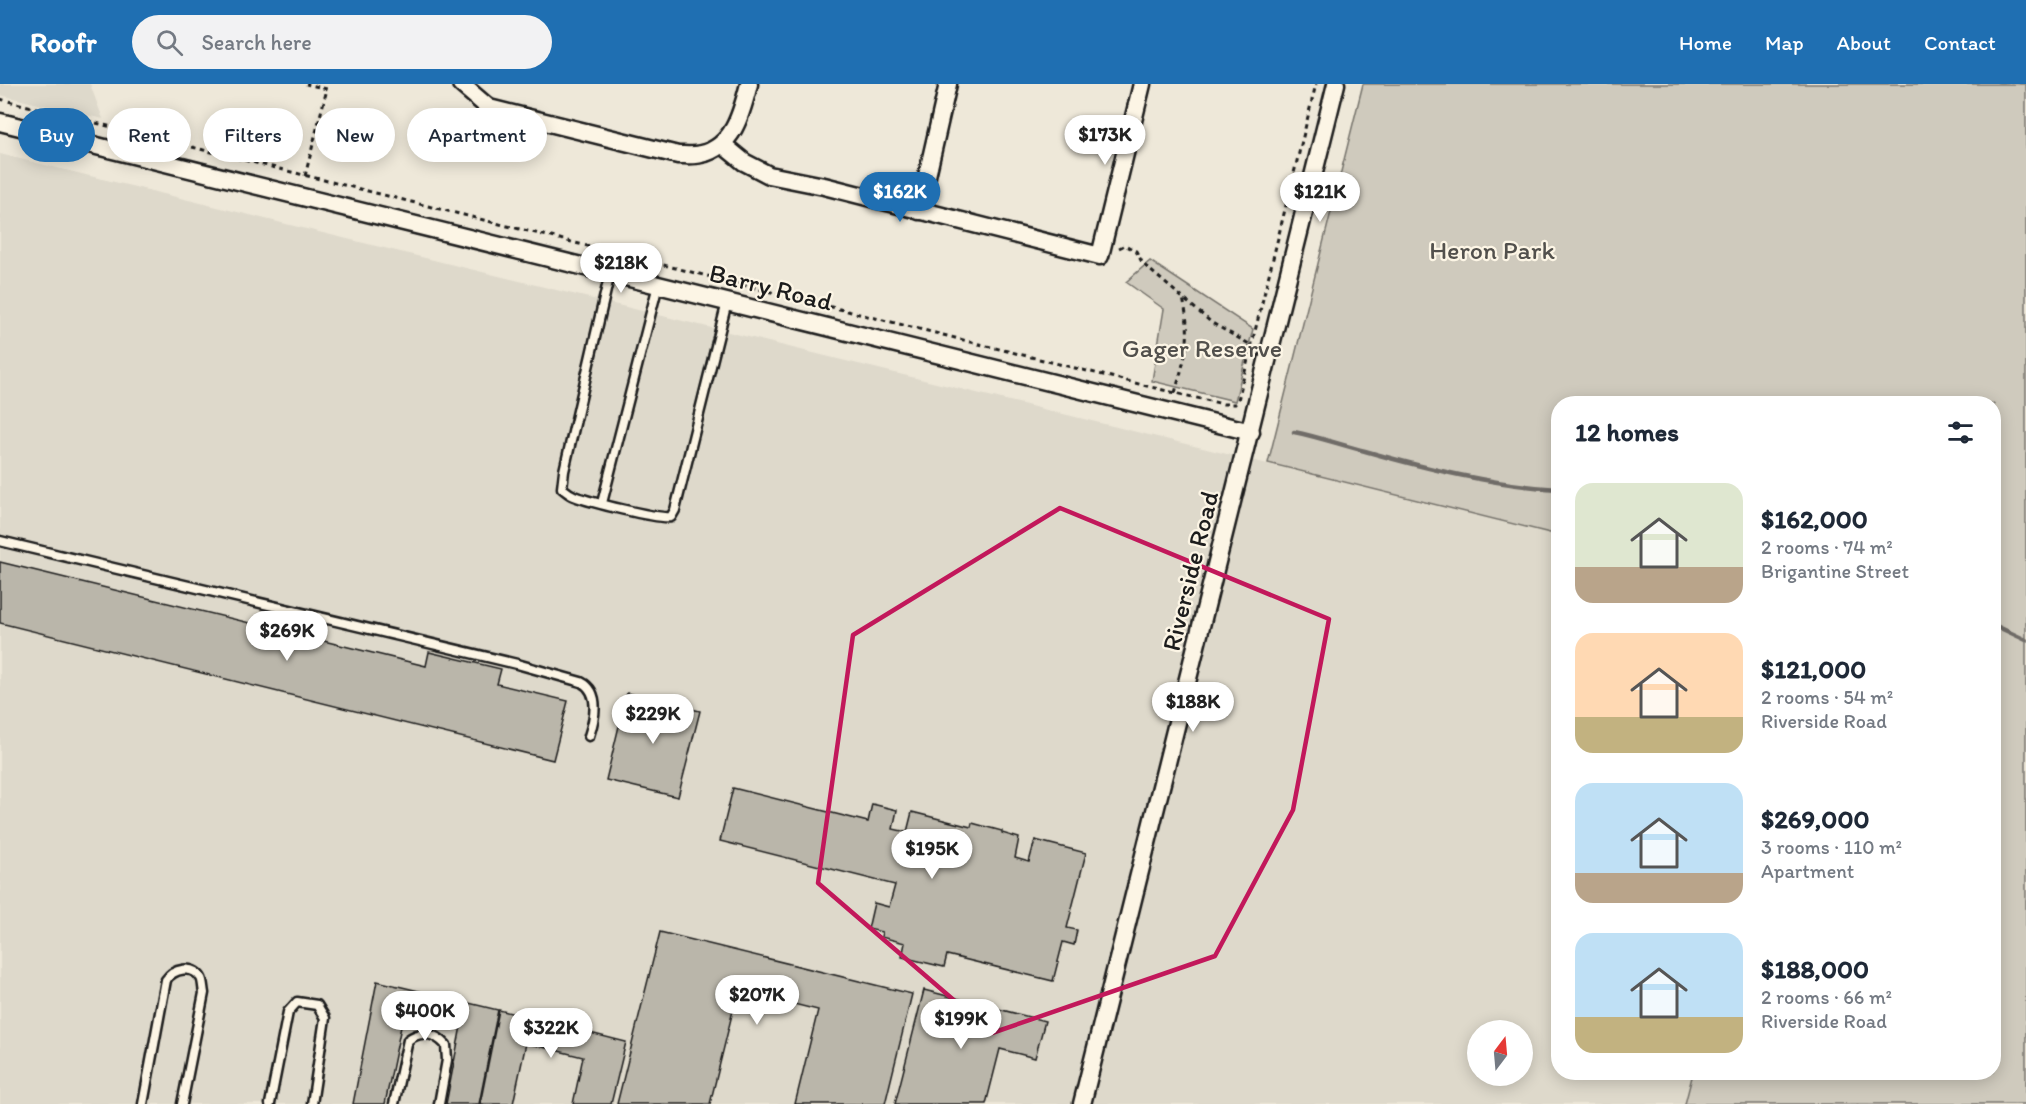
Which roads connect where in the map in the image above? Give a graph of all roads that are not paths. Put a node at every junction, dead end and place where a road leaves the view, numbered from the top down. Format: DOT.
graph roads {
  1 [pos="461,84"];
  2 [pos="749,84"];
  3 [pos="948,84"];
  4 [pos="1142,84"];
  5 [pos="1336,84"];
  6 [pos="0,122"];
  7 [pos="722,144"];
  8 [pos="919,211"];
  9 [pos="610,273"];
  10 [pos="658,285"];
  11 [pos="727,302"];
  12 [pos="1251,432"];
  13 [pos="602,503"];
  14 [pos="0,542"];
  15 [pos="589,736"];
  16 [pos="143,1104"];
  17 [pos="182,1104"];
  18 [pos="270,1104"];
  19 [pos="312,1104"];
  20 [pos="394,1104"];
  21 [pos="440,1104"];
  22 [pos="1083,1104"];
  1 -- 7 [label="street"];
  2 -- 7 [label="street"];
  3 -- 8 [label="street"];
  4 -- 8 [label="street"];
  5 -- 12 [label="street, Riverside Road"];
  6 -- 9 [label="street, Barry Road"];
  7 -- 8 [label="street"];
  9 -- 10 [label="street, Barry Road"];
  9 -- 13 [label="lane"];
  10 -- 11 [label="street, Barry Road"];
  10 -- 13 [label="lane"];
  11 -- 12 [label="street, Barry Road"];
  11 -- 13 [label="lane"];
  12 -- 22 [label="street, Riverside Road"];
  14 -- 15 [label="lane"];
  16 -- 17 [label="lane"];
  18 -- 19 [label="lane"];
  20 -- 21 [label="lane"];
}
